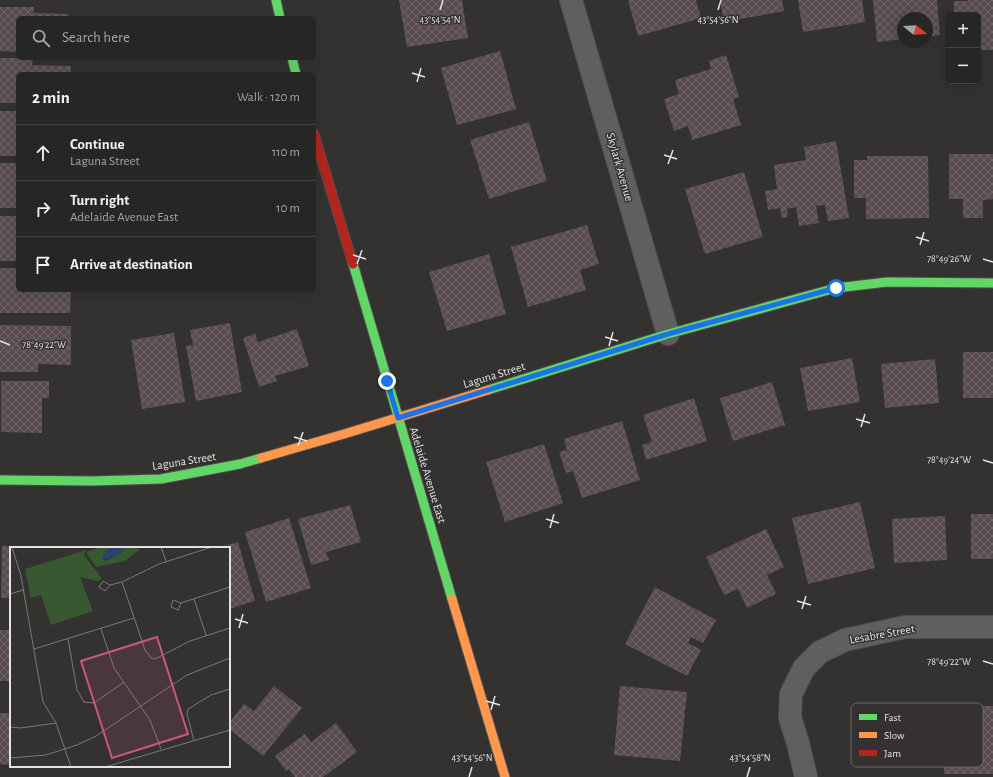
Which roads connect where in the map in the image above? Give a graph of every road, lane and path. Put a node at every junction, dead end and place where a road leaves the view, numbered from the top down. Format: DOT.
graph roads {
  1 [pos="276,0"];
  2 [pos="571,0"];
  3 [pos="280,16"];
  4 [pos="292,60"];
  5 [pos="296,72"];
  6 [pos="316,141"];
  7 [pos="993,283"];
  8 [pos="668,334"];
  9 [pos="398,418"];
  10 [pos="0,480"];
  11 [pos="993,627"];
  12 [pos="505,777"];
  13 [pos="806,777"];
  1 -- 3 [label="street"];
  2 -- 8 [label="street, Skylark Avenue"];
  4 -- 5 [label="street"];
  6 -- 9 [label="street, Adelaide Avenue East"];
  7 -- 8 [label="street, Laguna Street"];
  8 -- 9 [label="street, Laguna Street"];
  9 -- 10 [label="street, Laguna Street"];
  9 -- 12 [label="street, Adelaide Avenue East"];
  11 -- 13 [label="street, Lesabre Street"];
}
